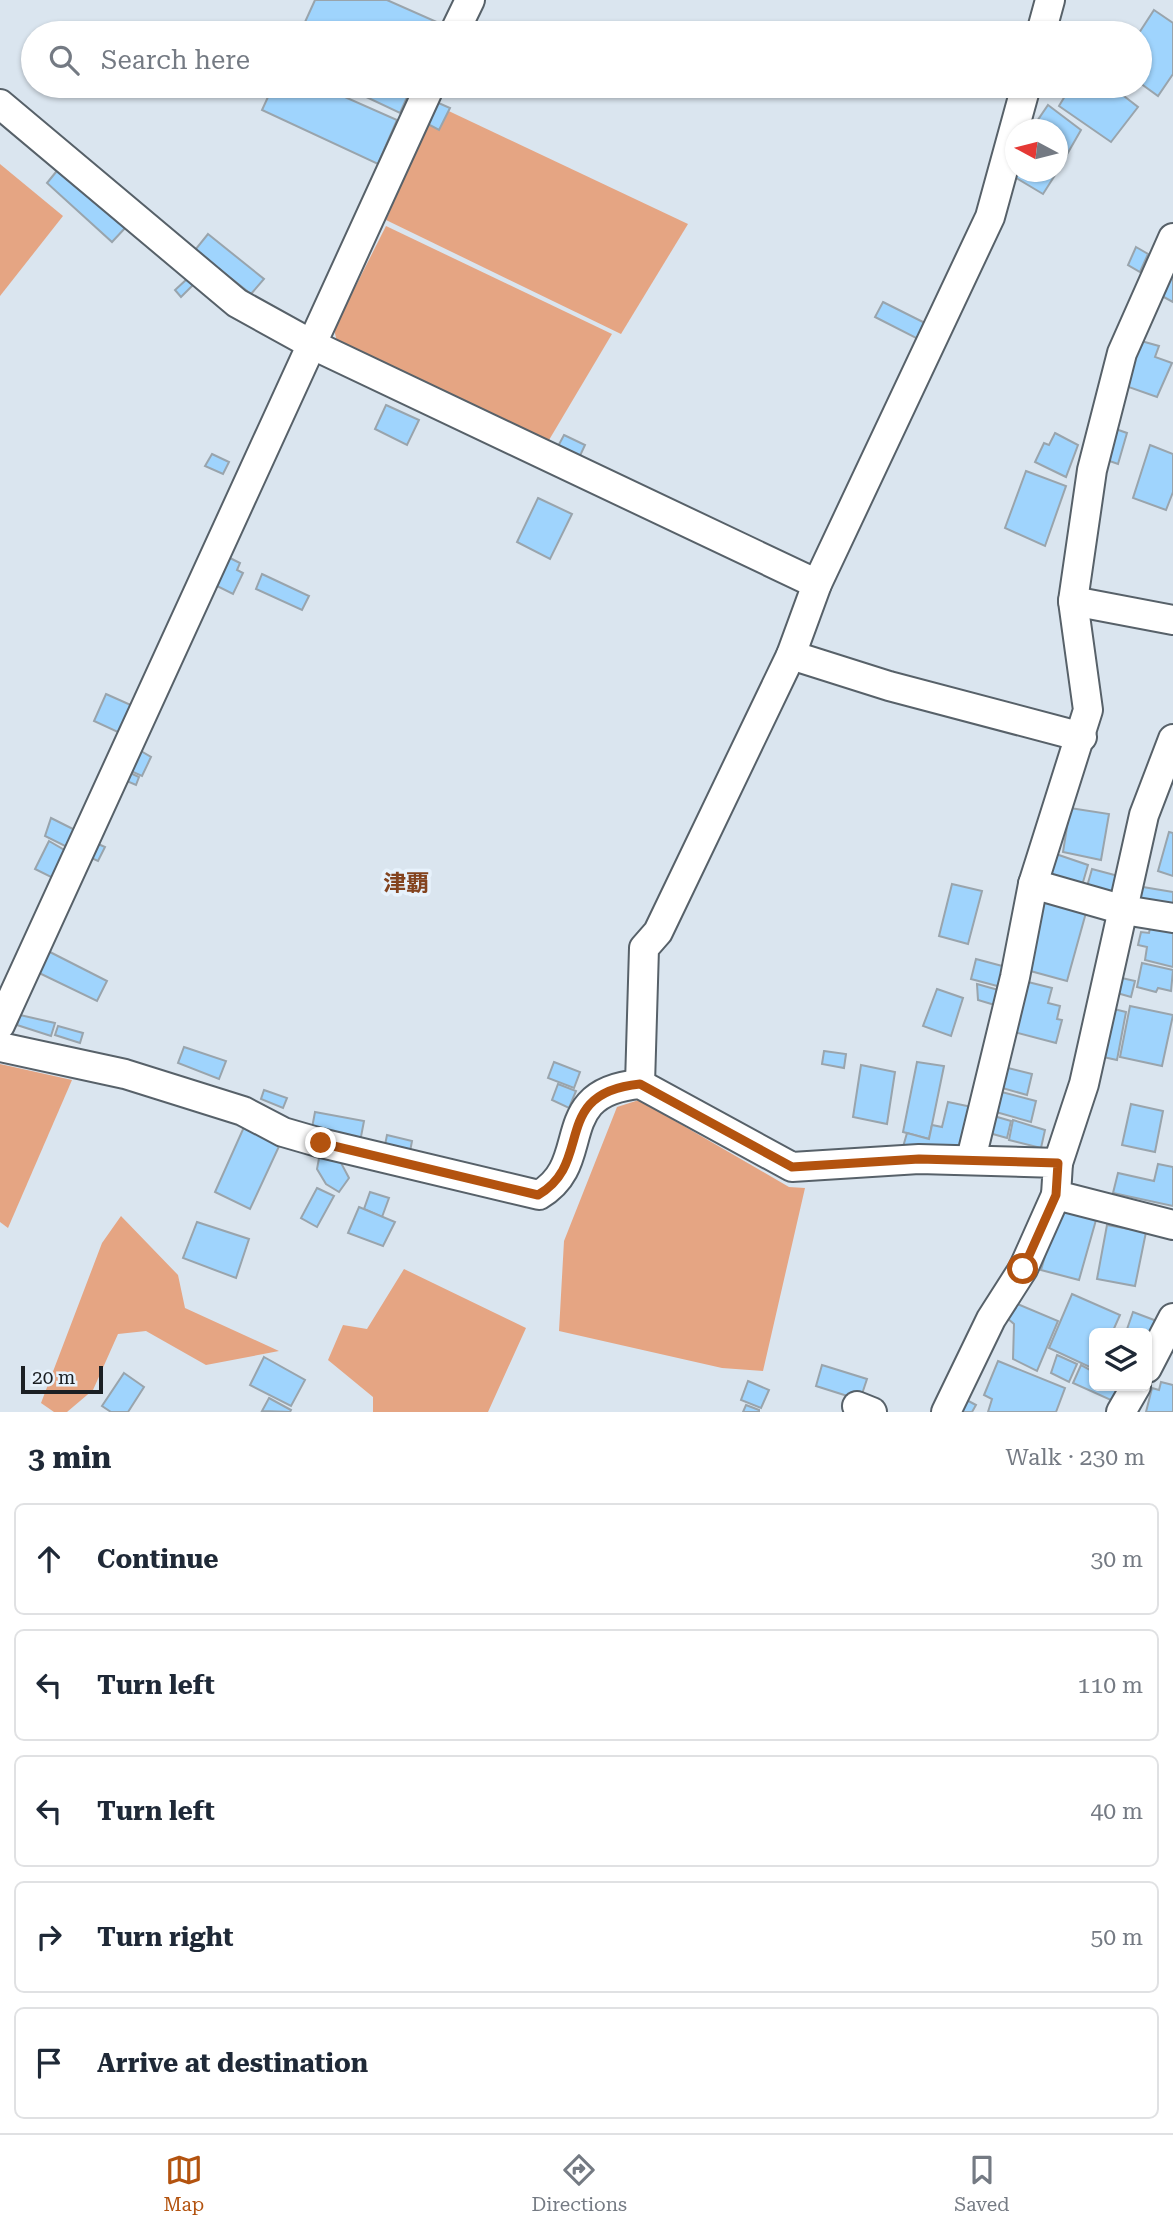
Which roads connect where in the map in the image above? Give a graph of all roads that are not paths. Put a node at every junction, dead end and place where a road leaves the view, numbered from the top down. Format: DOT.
graph roads {
  1 [pos="470,0"];
  2 [pos="1050,0"];
  3 [pos="460,21"];
  4 [pos="1044,21"];
  5 [pos="425,98"];
  6 [pos="1024,98"];
  7 [pos="0,104"];
  8 [pos="1173,238"];
  9 [pos="313,345"];
  10 [pos="817,584"];
  11 [pos="1073,601"];
  12 [pos="1173,620"];
  13 [pos="791,655"];
  14 [pos="1082,737"];
  15 [pos="1173,739"];
  16 [pos="1033,884"];
  17 [pos="1124,910"];
  18 [pos="1173,918"];
  19 [pos="0,1025"];
  20 [pos="0,1047"];
  21 [pos="640,1084"];
  22 [pos="971,1160"];
  23 [pos="1058,1163"];
  24 [pos="1056,1195"];
  25 [pos="1173,1225"];
  26 [pos="1173,1318"];
  27 [pos="1152,1358"];
  28 [pos="1133,1391"];
  29 [pos="946,1412"];
  30 [pos="1121,1412"];
  1 -- 3 [label="street"];
  2 -- 4 [label="street"];
  5 -- 9 [label="street"];
  6 -- 10 [label="street"];
  7 -- 9 [label="street"];
  8 -- 11 [label="street"];
  9 -- 10 [label="street"];
  9 -- 19 [label="street"];
  10 -- 13 [label="street"];
  11 -- 12 [label="street"];
  11 -- 14 [label="street"];
  13 -- 14 [label="street"];
  13 -- 21 [label="street"];
  14 -- 16 [label="street"];
  15 -- 17 [label="street"];
  16 -- 17 [label="street"];
  16 -- 22 [label="street"];
  17 -- 18 [label="street"];
  17 -- 23 [label="street"];
  20 -- 21 [label="street"];
  21 -- 22 [label="street"];
  22 -- 23 [label="street"];
  23 -- 24 [label="street"];
  24 -- 25 [label="street"];
  24 -- 29 [label="street"];
  26 -- 27 [label="street"];
  28 -- 30 [label="street"];
}
